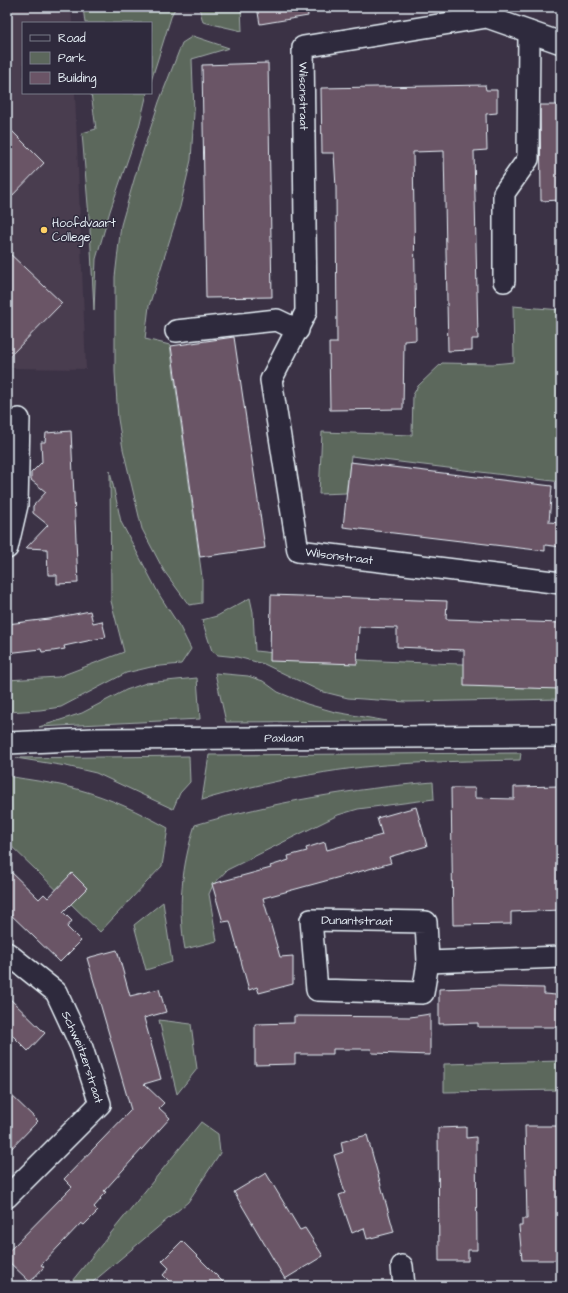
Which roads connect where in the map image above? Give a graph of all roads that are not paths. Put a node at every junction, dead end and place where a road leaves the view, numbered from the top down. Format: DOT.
graph roads {
  1 [pos="487,12"];
  2 [pos="529,32"];
  3 [pos="561,43"];
  4 [pos="504,281"];
  5 [pos="298,330"];
  6 [pos="176,331"];
  7 [pos="19,419"];
  8 [pos="7,548"];
  9 [pos="561,583"];
  10 [pos="561,736"];
  11 [pos="7,743"];
  12 [pos="7,953"];
  13 [pos="561,957"];
  14 [pos="428,962"];
  15 [pos="7,1197"];
  1 -- 2 [label="street, Wilsonstraat"];
  1 -- 5 [label="street, Wilsonstraat"];
  2 -- 3 [label="street, Wilsonstraat"];
  2 -- 4 [label="street"];
  5 -- 6 [label="street"];
  5 -- 9 [label="street, Wilsonstraat"];
  7 -- 8 [label="street"];
  10 -- 11 [label="street, Paxlaan"];
  12 -- 15 [label="street, Schweitzerstraat"];
  13 -- 14 [label="street"];
  14 -- 14 [label="street, Dunantstraat"];
}
